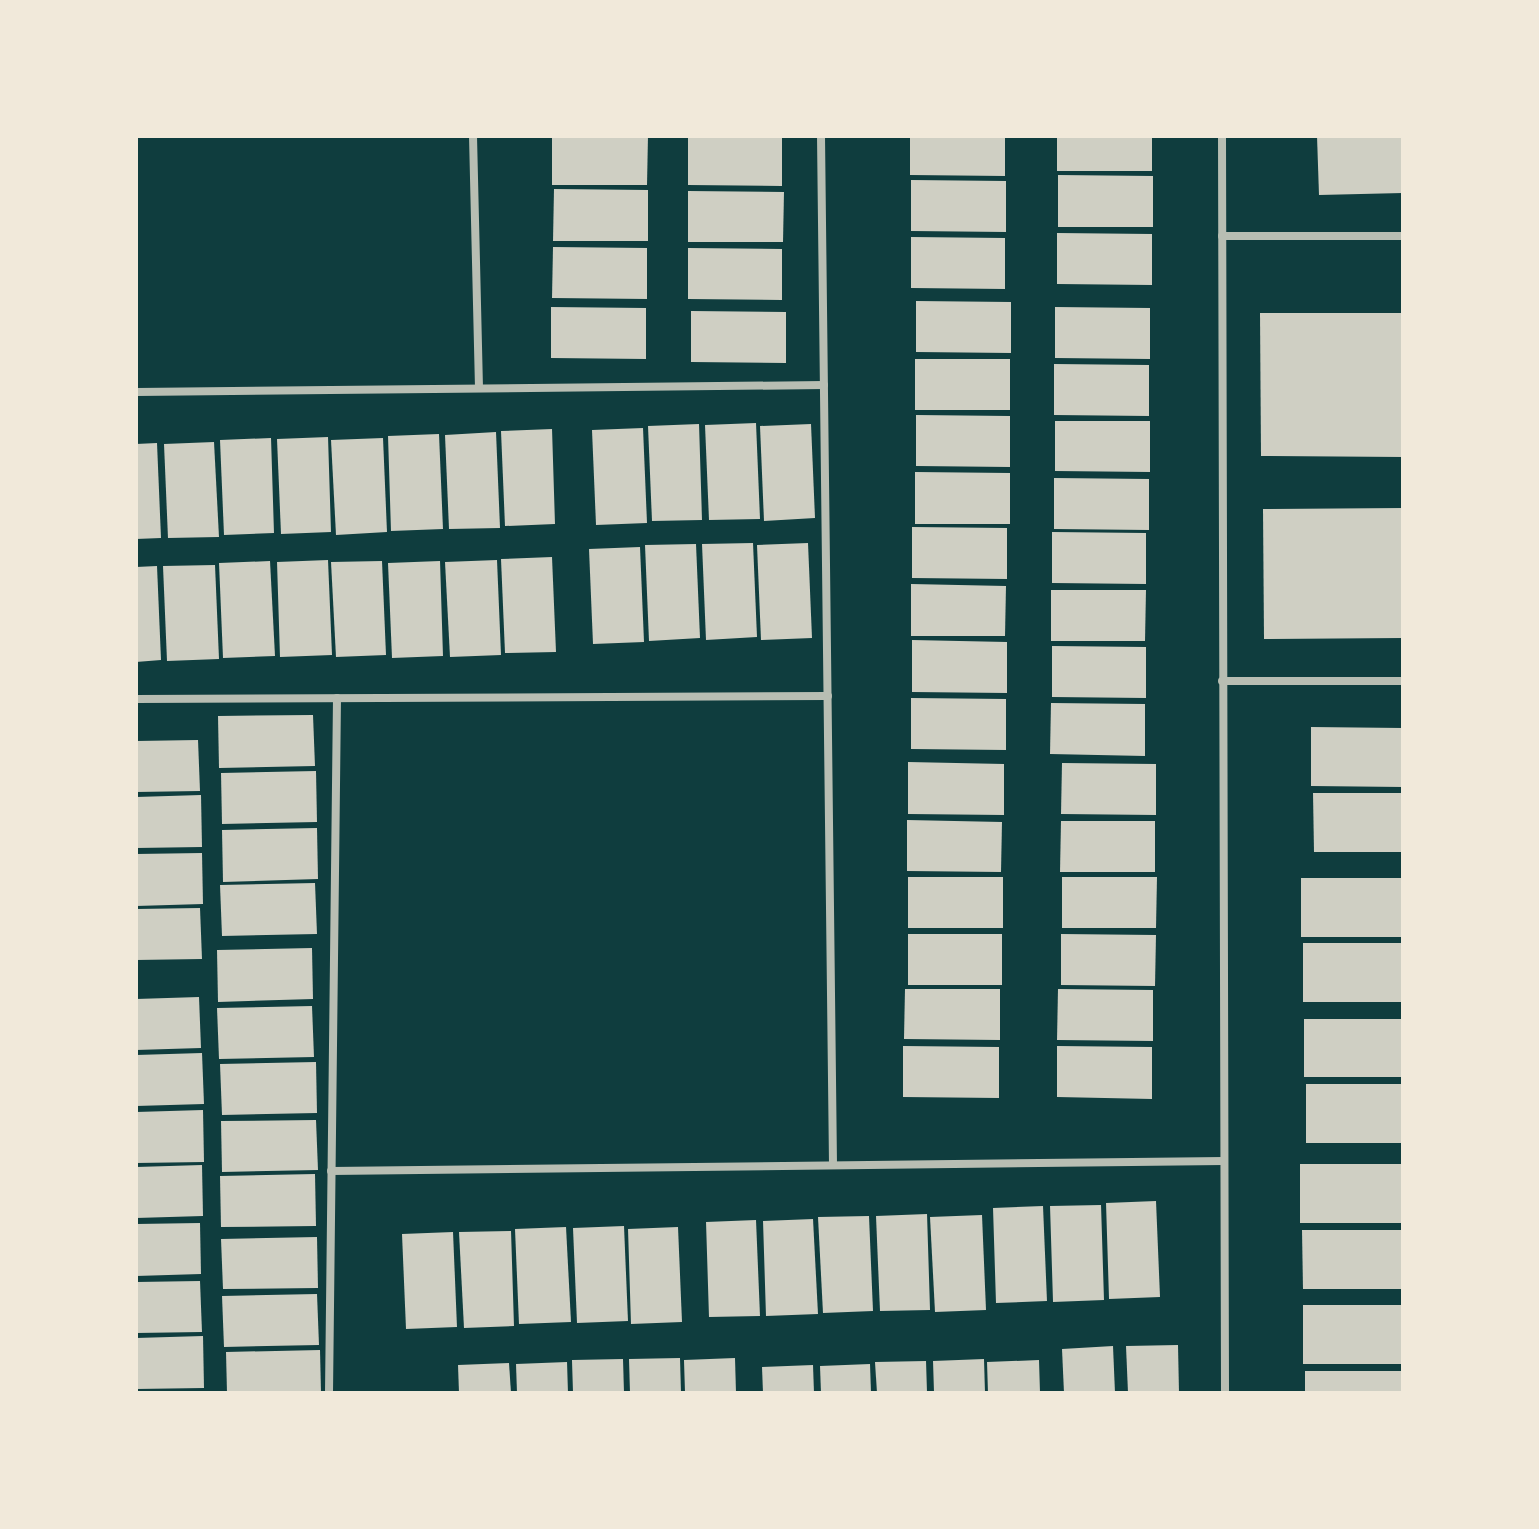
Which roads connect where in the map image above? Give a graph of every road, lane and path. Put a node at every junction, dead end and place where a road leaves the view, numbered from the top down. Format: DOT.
graph roads {
  1 [pos="473,136"];
  2 [pos="821,136"];
  3 [pos="1222,136"];
  4 [pos="1222,236"];
  5 [pos="1403,236"];
  6 [pos="824,385"];
  7 [pos="479,388"];
  8 [pos="136,392"];
  9 [pos="1222,681"];
  10 [pos="1403,681"];
  11 [pos="828,696"];
  12 [pos="337,698"];
  13 [pos="136,699"];
  14 [pos="1224,1161"];
  15 [pos="833,1165"];
  16 [pos="331,1171"];
  17 [pos="329,1393"];
  18 [pos="1225,1393"];
  1 -- 7 [label="street"];
  2 -- 6 [label="street"];
  3 -- 4 [label="street"];
  4 -- 5 [label="street"];
  4 -- 9 [label="street"];
  6 -- 7 [label="street"];
  6 -- 11 [label="street"];
  7 -- 8 [label="street"];
  9 -- 10 [label="street"];
  9 -- 14 [label="street"];
  11 -- 12 [label="street"];
  11 -- 15 [label="street"];
  12 -- 13 [label="street"];
  12 -- 16 [label="street"];
  14 -- 15 [label="street"];
  14 -- 18 [label="street"];
  15 -- 16 [label="street"];
  16 -- 17 [label="street"];
}
